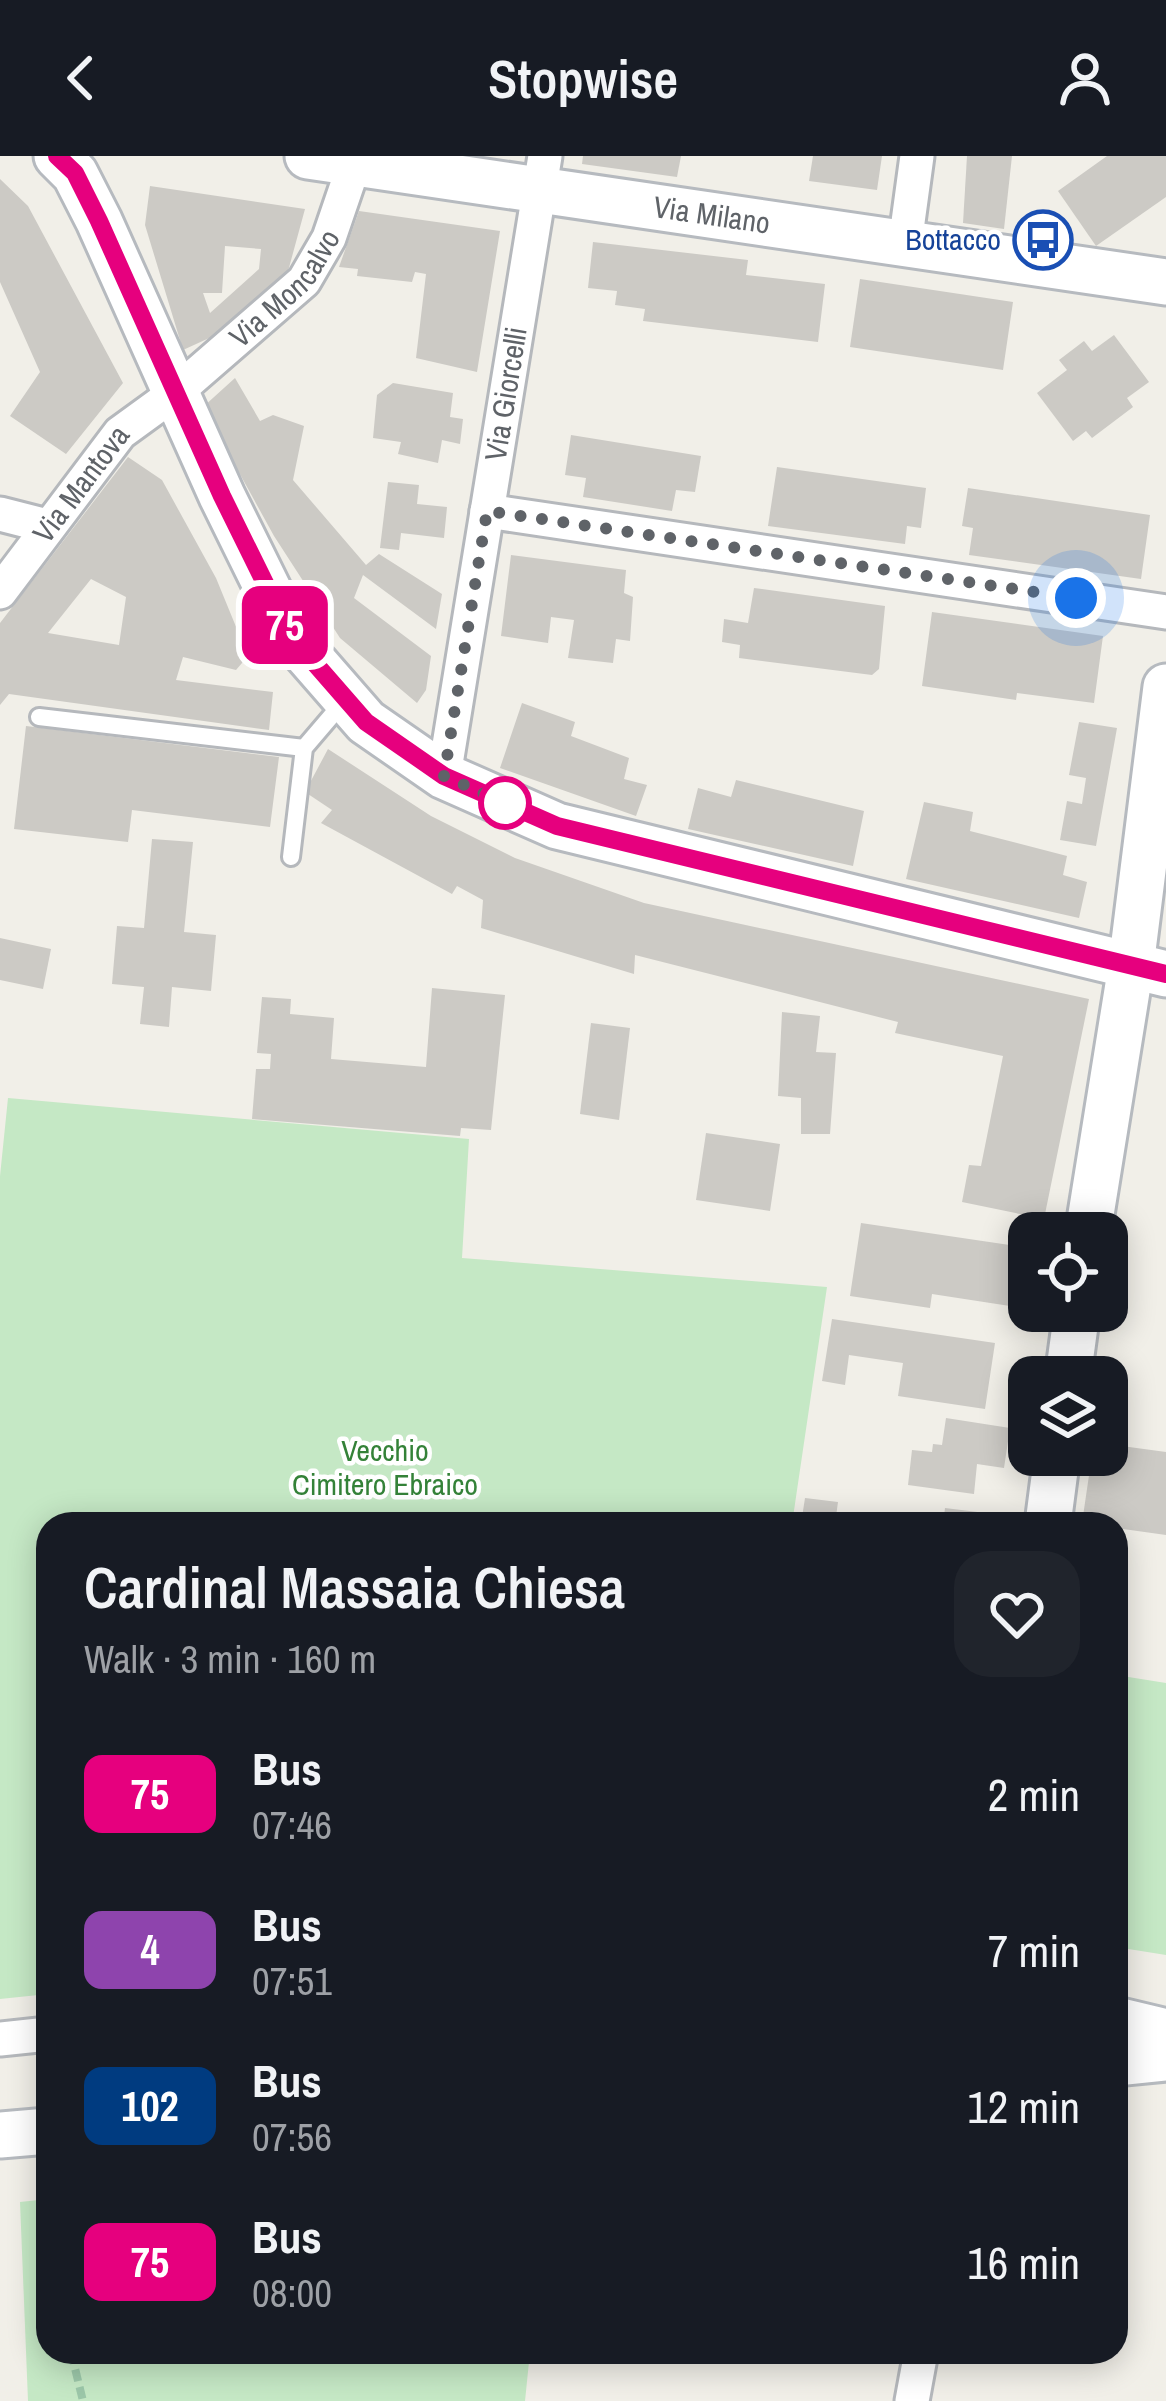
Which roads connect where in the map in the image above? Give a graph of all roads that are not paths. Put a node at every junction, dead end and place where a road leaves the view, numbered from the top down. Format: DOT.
graph roads {
  1 [pos="57,156"];
  2 [pos="308,156"];
  3 [pos="917,156"];
  4 [pos="356,159"];
  5 [pos="542,173"];
  6 [pos="905,244"];
  7 [pos="1166,282"];
  8 [pos="175,393"];
  9 [pos="487,511"];
  10 [pos="0,514"];
  11 [pos="47,526"];
  12 [pos="0,592"];
  13 [pos="1166,611"];
  14 [pos="1166,687"];
  15 [pos="346,700"];
  16 [pos="39,717"];
  17 [pos="304,748"];
  18 [pos="444,776"];
  19 [pos="291,857"];
  20 [pos="1148,970"];
  21 [pos="1093,1212"];
  22 [pos="1055,1476"];
  23 [pos="1050,1512"];
  24 [pos="1128,2023"];
  25 [pos="1166,2032"];
  26 [pos="36,2035"];
  27 [pos="0,2039"];
  28 [pos="1166,2058"];
  29 [pos="1128,2062"];
  30 [pos="36,2132"];
  31 [pos="0,2135"];
  32 [pos="920,2364"];
  33 [pos="912,2401"];
  1 -- 8 [label="main road"];
  2 -- 4 [label="main road, Via Milano"];
  3 -- 6 [label="street"];
  4 -- 5 [label="main road, Via Milano"];
  4 -- 8 [label="street, Via Moncalvo"];
  5 -- 6 [label="main road, Via Milano"];
  5 -- 9 [label="street, Via Giorcelli"];
  6 -- 7 [label="main road, Via Milano"];
  8 -- 11 [label="street, Via Mantova"];
  8 -- 15 [label="main road"];
  9 -- 13 [label="street"];
  9 -- 18 [label="street, Via Giorcelli"];
  10 -- 11 [label="street"];
  11 -- 12 [label="street, Via Mantova"];
  14 -- 20 [label="main road"];
  15 -- 17 [label="lane"];
  15 -- 18 [label="main road"];
  16 -- 17 [label="lane"];
  17 -- 19 [label="lane"];
  18 -- 20 [label="main road"];
  20 -- 21 [label="main road"];
  22 -- 23 [label="main road"];
  24 -- 25 [label="main road"];
  26 -- 27 [label="street"];
  28 -- 29 [label="main road"];
  30 -- 31 [label="main road"];
  32 -- 33 [label="street"];
}
